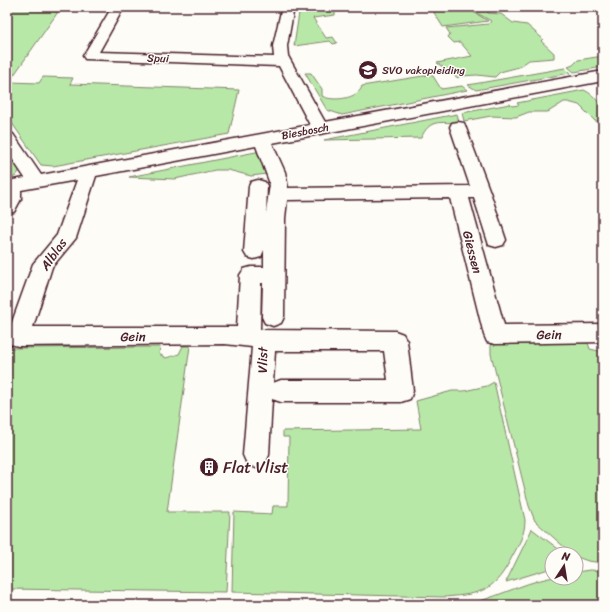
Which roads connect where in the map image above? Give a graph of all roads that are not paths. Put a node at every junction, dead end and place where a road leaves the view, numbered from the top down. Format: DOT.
graph roads {
  1 [pos="118,7"];
  2 [pos="288,7"];
  3 [pos="284,62"];
  4 [pos="601,79"];
  5 [pos="320,128"];
  6 [pos="458,128"];
  7 [pos="7,138"];
  8 [pos="262,139"];
  9 [pos="89,171"];
  10 [pos="36,181"];
  11 [pos="10,186"];
  12 [pos="258,186"];
  13 [pos="458,192"];
  14 [pos="481,192"];
  15 [pos="278,194"];
  16 [pos="7,207"];
  17 [pos="266,218"];
  18 [pos="496,240"];
  19 [pos="254,252"];
  20 [pos="274,275"];
  21 [pos="273,317"];
  22 [pos="603,334"];
  23 [pos="494,335"];
  24 [pos="18,337"];
  25 [pos="256,339"];
  26 [pos="281,391"];
  27 [pos="256,455"];
  1 -- 3 [label="street, Spui"];
  2 -- 3 [label="street"];
  3 -- 5 [label="street"];
  4 -- 5 [label="street, Biesbosch"];
  5 -- 8 [label="street, Biesbosch"];
  6 -- 14 [label="street, Giessen"];
  7 -- 10 [label="street"];
  8 -- 9 [label="street, Biesbosch"];
  8 -- 15 [label="street"];
  9 -- 10 [label="street, Biesbosch"];
  9 -- 24 [label="street, Alblas"];
  10 -- 11 [label="street, Biesbosch"];
  11 -- 16 [label="street"];
  12 -- 17 [label="street"];
  13 -- 14 [label="street"];
  13 -- 15 [label="street"];
  13 -- 23 [label="street, Giessen"];
  14 -- 18 [label="street, Giessen"];
  15 -- 17 [label="street"];
  17 -- 19 [label="street"];
  17 -- 20 [label="street"];
  20 -- 21 [label="street"];
  20 -- 25 [label="street, Vlist"];
  22 -- 23 [label="street, Gein"];
  24 -- 25 [label="street, Gein"];
  25 -- 26 [label="street, Gein"];
  25 -- 27 [label="street, Vlist"];
}
